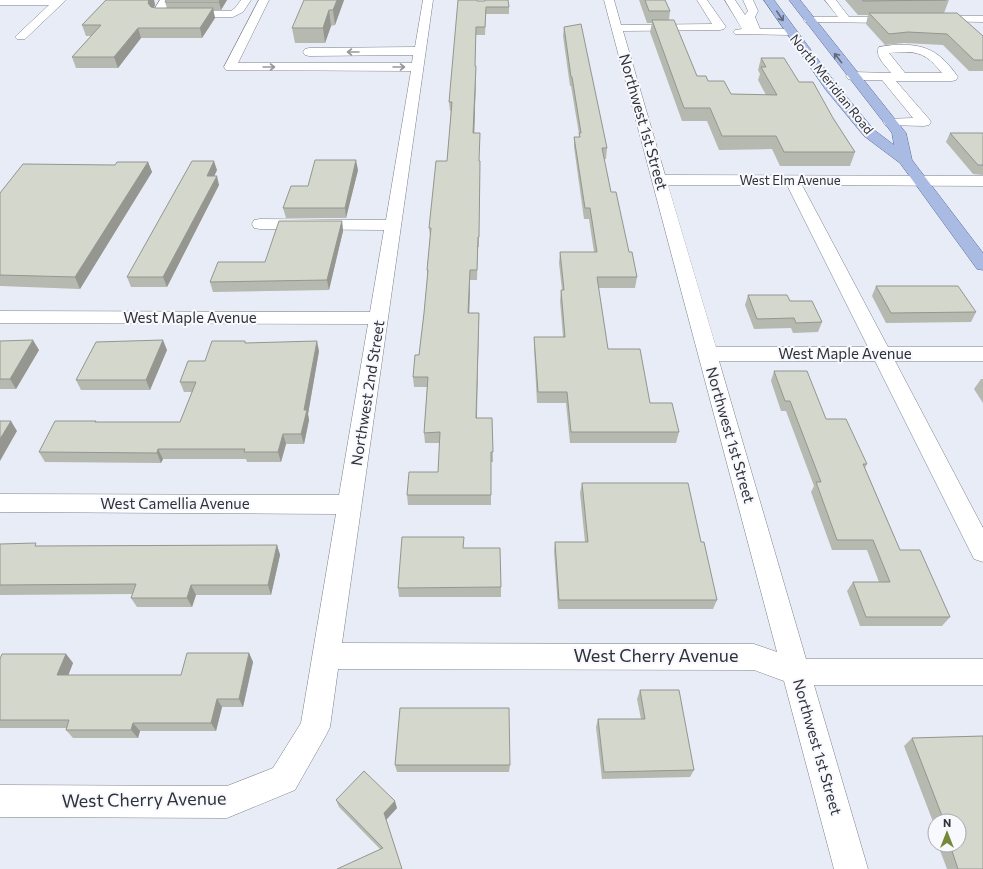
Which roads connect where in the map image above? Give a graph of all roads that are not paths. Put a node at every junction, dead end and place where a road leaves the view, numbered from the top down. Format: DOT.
graph roads {
  1 [pos="165,0"];
  2 [pos="246,0"];
  3 [pos="264,0"];
  4 [pos="428,0"];
  5 [pos="609,0"];
  6 [pos="702,0"];
  7 [pos="730,0"];
  8 [pos="748,0"];
  9 [pos="769,0"];
  10 [pos="794,0"];
  11 [pos="830,0"];
  12 [pos="60,1"];
  13 [pos="0,2"];
  14 [pos="697,14"];
  15 [pos="742,18"];
  16 [pos="983,19"];
  17 [pos="716,20"];
  18 [pos="808,20"];
  19 [pos="846,20"];
  20 [pos="907,20"];
  21 [pos="922,20"];
  22 [pos="617,28"];
  23 [pos="754,32"];
  24 [pos="791,32"];
  25 [pos="21,37"];
  26 [pos="237,52"];
  27 [pos="253,52"];
  28 [pos="300,52"];
  29 [pos="419,59"];
  30 [pos="852,76"];
  31 [pos="885,76"];
  32 [pos="901,77"];
  33 [pos="890,122"];
  34 [pos="905,160"];
  35 [pos="659,180"];
  36 [pos="792,180"];
  37 [pos="920,180"];
  38 [pos="983,181"];
  39 [pos="260,224"];
  40 [pos="394,225"];
  41 [pos="983,265"];
  42 [pos="0,318"];
  43 [pos="380,318"];
  44 [pos="707,354"];
  45 [pos="881,354"];
  46 [pos="983,354"];
  47 [pos="0,503"];
  48 [pos="350,505"];
  49 [pos="983,552"];
  50 [pos="327,656"];
  51 [pos="796,672"];
  52 [pos="983,672"];
  53 [pos="284,778"];
  54 [pos="0,801"];
  55 [pos="851,869"];
  1 -- 2 [label="street"];
  3 -- 26 [label="street"];
  4 -- 29 [label="street, Northwest 2nd Street"];
  5 -- 22 [label="street, Northwest 1st Street"];
  6 -- 17 [label="street"];
  7 -- 15 [label="street"];
  8 -- 23 [label="street"];
  9 -- 24 [label="main road, North Meridian Road, one-way"];
  10 -- 18 [label="main road, North Meridian Road"];
  11 -- 19 [label="street"];
  12 -- 13 [label="street"];
  12 -- 25 [label="street"];
  14 -- 17 [label="street"];
  15 -- 17 [label="street"];
  15 -- 23 [label="street"];
  16 -- 21 [label="street"];
  17 -- 22 [label="street"];
  17 -- 23 [label="street"];
  18 -- 19 [label="street"];
  30 -- 18 [label="main road, North Meridian Road, one-way"];
  19 -- 20 [label="street"];
  22 -- 35 [label="street, Northwest 1st Street"];
  23 -- 24 [label="street"];
  24 -- 34 [label="main road, North Meridian Road"];
  26 -- 27 [label="street"];
  26 -- 29 [label="street, one-way"];
  29 -- 28 [label="street, one-way"];
  29 -- 40 [label="street, Northwest 2nd Street"];
  30 -- 31 [label="street"];
  30 -- 33 [label="main road, North Meridian Road"];
  31 -- 32 [label="street"];
  31 -- 33 [label="street"];
  32 -- 32 [label="street"];
  33 -- 34 [label="main road, North Meridian Road"];
  34 -- 37 [label="main road, North Meridian Road"];
  35 -- 36 [label="street, West Elm Avenue"];
  35 -- 44 [label="street, Northwest 1st Street"];
  36 -- 37 [label="street, West Elm Avenue"];
  36 -- 45 [label="street"];
  37 -- 38 [label="street, West Elm Avenue"];
  37 -- 41 [label="main road, North Meridian Road"];
  39 -- 40 [label="street"];
  40 -- 43 [label="street, Northwest 2nd Street"];
  42 -- 43 [label="street, West Maple Avenue"];
  43 -- 48 [label="street, Northwest 2nd Street"];
  44 -- 45 [label="street, West Maple Avenue"];
  44 -- 51 [label="street, Northwest 1st Street"];
  45 -- 46 [label="street, West Maple Avenue"];
  45 -- 49 [label="street"];
  47 -- 48 [label="street, West Camellia Avenue"];
  48 -- 50 [label="street, Northwest 2nd Street"];
  50 -- 51 [label="street, West Cherry Avenue"];
  50 -- 53 [label="street, Northwest 2nd Street"];
  51 -- 52 [label="street, West Cherry Avenue"];
  51 -- 55 [label="street, Northwest 1st Street"];
  53 -- 54 [label="street, West Cherry Avenue"];
}
